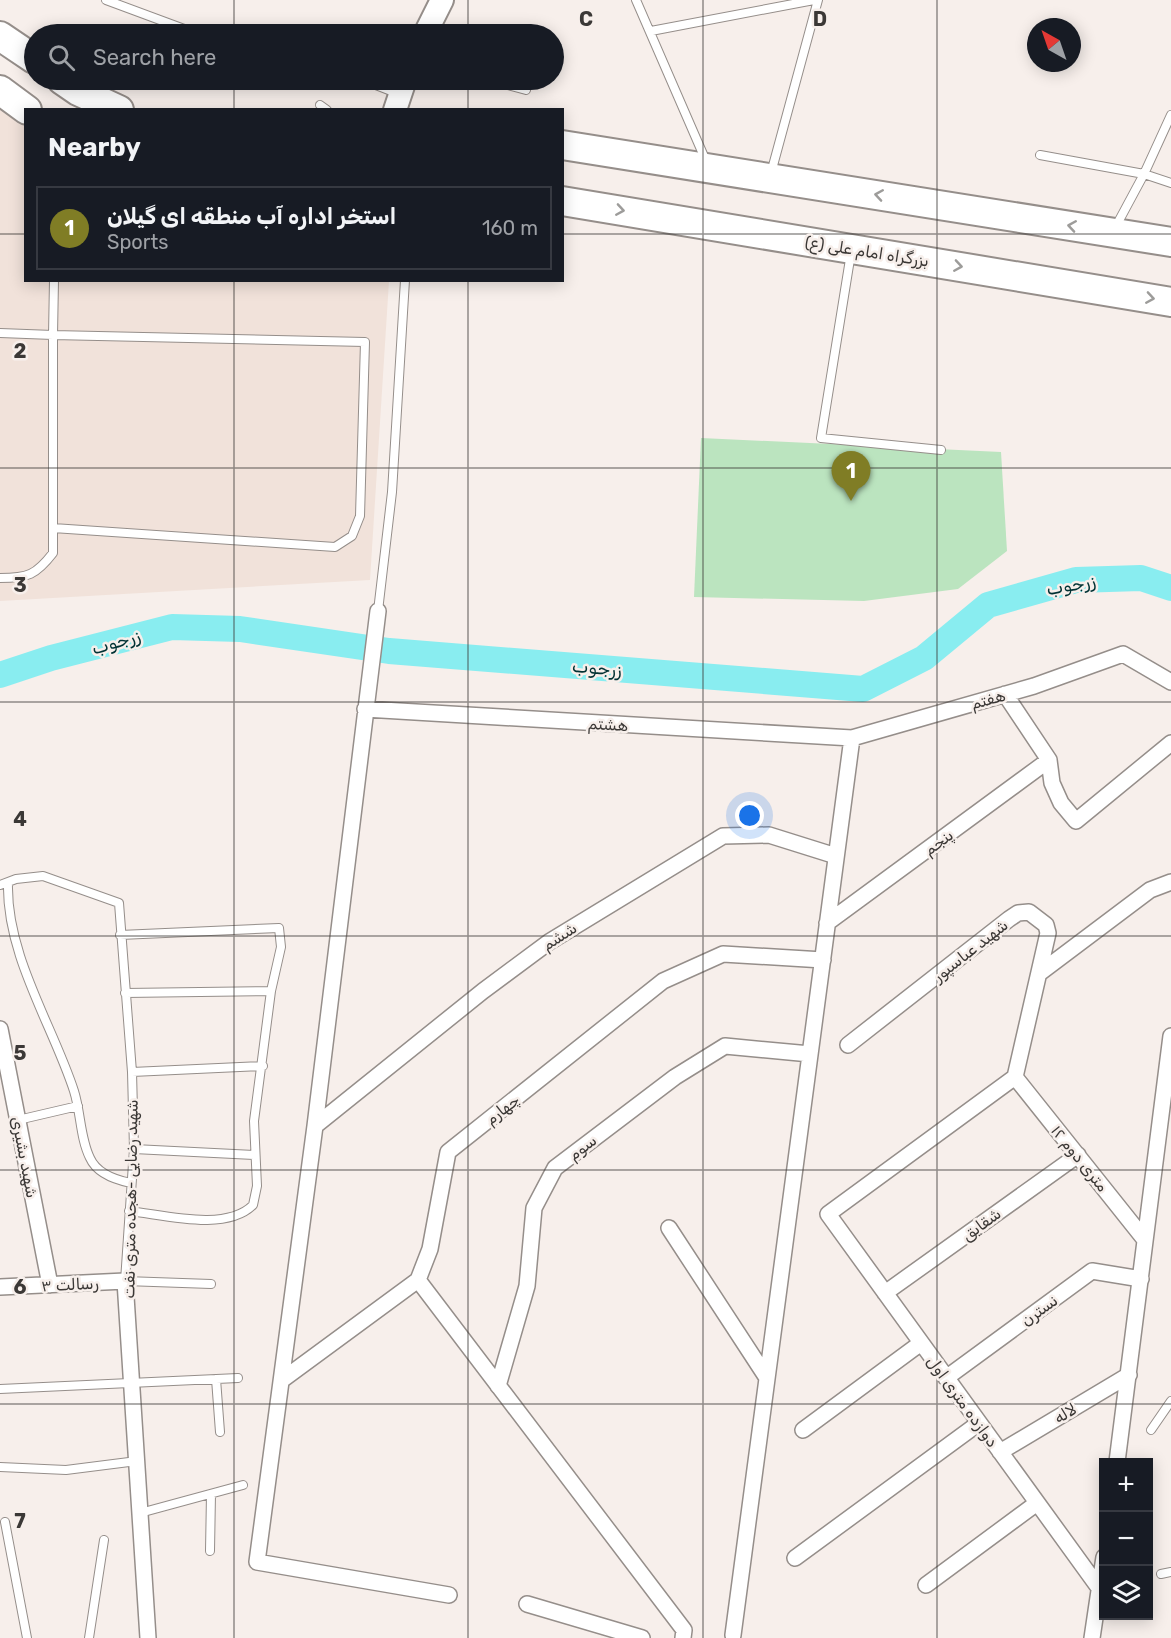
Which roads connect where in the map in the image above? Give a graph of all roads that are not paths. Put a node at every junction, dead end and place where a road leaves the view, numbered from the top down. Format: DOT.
graph roads {
  1 [pos="106,0"];
  2 [pos="442,0"];
  3 [pos="636,0"];
  4 [pos="816,0"];
  5 [pos="171,24"];
  6 [pos="430,24"];
  7 [pos="651,31"];
  8 [pos="0,36"];
  9 [pos="24,52"];
  10 [pos="0,90"];
  11 [pos="77,90"];
  12 [pos="24,108"];
  13 [pos="115,108"];
  14 [pos="1171,114"];
  15 [pos="564,145"];
  16 [pos="1040,155"];
  17 [pos="709,168"];
  18 [pos="1144,174"];
  19 [pos="770,177"];
  20 [pos="1171,183"];
  21 [pos="564,201"];
  22 [pos="1113,232"];
  23 [pos="1171,242"];
  24 [pos="851,249"];
  25 [pos="54,282"];
  26 [pos="405,282"];
  27 [pos="1171,302"];
  28 [pos="0,333"];
  29 [pos="53,335"];
  30 [pos="941,450"];
  31 [pos="53,528"];
  32 [pos="0,578"];
  33 [pos="378,611"];
  34 [pos="1171,682"];
  35 [pos="1005,694"];
  36 [pos="366,705"];
  37 [pos="852,738"];
  38 [pos="1171,743"];
  39 [pos="1049,760"];
  40 [pos="836,856"];
  41 [pos="1171,882"];
  42 [pos="4,884"];
  43 [pos="827,923"];
  44 [pos="120,935"];
  45 [pos="823,960"];
  46 [pos="1041,972"];
  47 [pos="271,991"];
  48 [pos="125,993"];
  49 [pos="0,1029"];
  50 [pos="1171,1036"];
  51 [pos="848,1045"];
  52 [pos="810,1054"];
  53 [pos="263,1066"];
  54 [pos="132,1072"];
  55 [pos="1015,1077"];
  56 [pos="78,1106"];
  57 [pos="18,1120"];
  58 [pos="315,1126"];
  59 [pos="134,1149"];
  60 [pos="254,1155"];
  61 [pos="1078,1155"];
  62 [pos="131,1183"];
  63 [pos="129,1211"];
  64 [pos="669,1228"];
  65 [pos="1145,1240"];
  66 [pos="1140,1279"];
  67 [pos="418,1280"];
  68 [pos="125,1281"];
  69 [pos="211,1284"];
  70 [pos="50,1285"];
  71 [pos="0,1287"];
  72 [pos="885,1293"];
  73 [pos="921,1343"];
  74 [pos="1129,1375"];
  75 [pos="238,1378"];
  76 [pos="767,1378"];
  77 [pos="946,1378"];
  78 [pos="216,1379"];
  79 [pos="282,1380"];
  80 [pos="131,1382"];
  81 [pos="498,1386"];
  82 [pos="0,1389"];
  83 [pos="1171,1401"];
  84 [pos="979,1423"];
  85 [pos="803,1430"];
  86 [pos="1151,1430"];
  87 [pos="220,1432"];
  88 [pos="1000,1452"];
  89 [pos="1118,1458"];
  90 [pos="137,1461"];
  91 [pos="0,1467"];
  92 [pos="243,1485"];
  93 [pos="211,1494"];
  94 [pos="1037,1503"];
  95 [pos="140,1513"];
  96 [pos="5,1522"];
  97 [pos="104,1540"];
  98 [pos="210,1551"];
  99 [pos="795,1558"];
  100 [pos="1171,1572"];
  101 [pos="1161,1574"];
  102 [pos="926,1585"];
  103 [pos="1099,1588"];
  104 [pos="449,1594"];
  105 [pos="527,1604"];
  106 [pos="731,1637"];
  107 [pos="27,1638"];
  108 [pos="89,1638"];
  109 [pos="148,1638"];
  110 [pos="642,1638"];
  111 [pos="683,1638"];
  112 [pos="1092,1638"];
  1 -- 5 [label="lane"];
  2 -- 6 [label="street"];
  3 -- 7 [label="lane"];
  4 -- 7 [label="lane"];
  4 -- 19 [label="lane"];
  7 -- 17 [label="lane"];
  8 -- 9 [label="highway"];
  10 -- 12 [label="highway"];
  11 -- 13 [label="highway"];
  14 -- 18 [label="lane"];
  15 -- 17 [label="highway"];
  16 -- 18 [label="lane"];
  17 -- 19 [label="highway"];
  18 -- 20 [label="lane"];
  18 -- 22 [label="lane"];
  22 -- 19 [label="highway, one-way"];
  21 -- 24 [label="highway, بزرگراه امام علی (ع), one-way"];
  22 -- 23 [label="highway"];
  24 -- 27 [label="highway, بزرگراه امام علی (ع), one-way"];
  24 -- 30 [label="lane"];
  25 -- 29 [label="lane"];
  26 -- 33 [label="lane"];
  28 -- 29 [label="lane"];
  29 -- 31 [label="lane"];
  29 -- 31 [label="lane"];
  31 -- 32 [label="lane"];
  33 -- 36 [label="street"];
  34 -- 35 [label="street, هفتم"];
  35 -- 37 [label="street, هفتم"];
  35 -- 39 [label="street"];
  36 -- 37 [label="street, هشتم"];
  36 -- 58 [label="street"];
  37 -- 40 [label="street"];
  38 -- 39 [label="street"];
  39 -- 43 [label="street, پنجم"];
  40 -- 43 [label="street"];
  40 -- 58 [label="street, ششم"];
  41 -- 46 [label="street"];
  42 -- 44 [label="lane, شهید رضایی -هجده متری نفت"];
  42 -- 56 [label="lane"];
  43 -- 45 [label="street"];
  44 -- 47 [label="lane"];
  44 -- 48 [label="lane, شهید رضایی -هجده متری نفت"];
  45 -- 52 [label="street"];
  45 -- 67 [label="street, چهارم"];
  46 -- 51 [label="street, شهید عباسپور"];
  46 -- 55 [label="street"];
  47 -- 48 [label="lane"];
  47 -- 53 [label="lane"];
  48 -- 54 [label="lane, شهید رضایی -هجده متری نفت"];
  49 -- 57 [label="street, شهید بشیری"];
  50 -- 65 [label="street"];
  52 -- 76 [label="street"];
  52 -- 81 [label="street, سوم"];
  53 -- 54 [label="lane"];
  53 -- 60 [label="lane"];
  54 -- 59 [label="lane, شهید رضایی -هجده متری نفت"];
  55 -- 61 [label="street, ۱۲ متری دوم"];
  55 -- 72 [label="street, دوازده متری اول"];
  56 -- 57 [label="lane"];
  56 -- 62 [label="lane"];
  57 -- 70 [label="street, شهید بشیری"];
  58 -- 79 [label="street"];
  59 -- 60 [label="lane"];
  59 -- 62 [label="lane, شهید رضایی -هجده متری نفت"];
  60 -- 63 [label="lane"];
  61 -- 65 [label="street, ۱۲ متری دوم"];
  61 -- 72 [label="street, شقایق"];
  62 -- 63 [label="lane, شهید رضایی -هجده متری نفت"];
  63 -- 68 [label="lane, شهید رضایی -هجده متری نفت"];
  64 -- 76 [label="street"];
  65 -- 66 [label="street"];
  66 -- 74 [label="street"];
  66 -- 77 [label="street, نسترن"];
  67 -- 79 [label="street"];
  67 -- 81 [label="street"];
  68 -- 69 [label="lane, رسالت ۳"];
  68 -- 70 [label="street, رسالت ۳"];
  68 -- 80 [label="street, شهید رضایی -هجده متری نفت"];
  70 -- 71 [label="street, رسالت ۳"];
  72 -- 73 [label="street, دوازده متری اول"];
  73 -- 77 [label="street, دوازده متری اول"];
  73 -- 85 [label="street"];
  74 -- 88 [label="street, لاله"];
  74 -- 89 [label="street"];
  75 -- 78 [label="lane"];
  76 -- 106 [label="street"];
  77 -- 84 [label="street, دوازده متری اول"];
  78 -- 80 [label="lane"];
  78 -- 87 [label="lane"];
  79 -- 104 [label="street"];
  80 -- 82 [label="lane"];
  80 -- 90 [label="street, شهید رضایی -هجده متری نفت"];
  81 -- 111 [label="street"];
  83 -- 86 [label="lane"];
  84 -- 88 [label="street, دوازده متری اول"];
  84 -- 99 [label="street"];
  88 -- 94 [label="street, دوازده متری اول"];
  90 -- 91 [label="lane"];
  90 -- 95 [label="street, شهید رضایی -هجده متری نفت"];
  92 -- 93 [label="lane"];
  93 -- 95 [label="lane"];
  93 -- 98 [label="lane"];
  94 -- 102 [label="street"];
  94 -- 103 [label="street, دوازده متری اول"];
  95 -- 109 [label="street, شهید رضایی -هجده متری نفت"];
  96 -- 107 [label="lane"];
  97 -- 108 [label="lane"];
  100 -- 101 [label="lane"];
  103 -- 112 [label="street"];
  105 -- 110 [label="street"];
}
